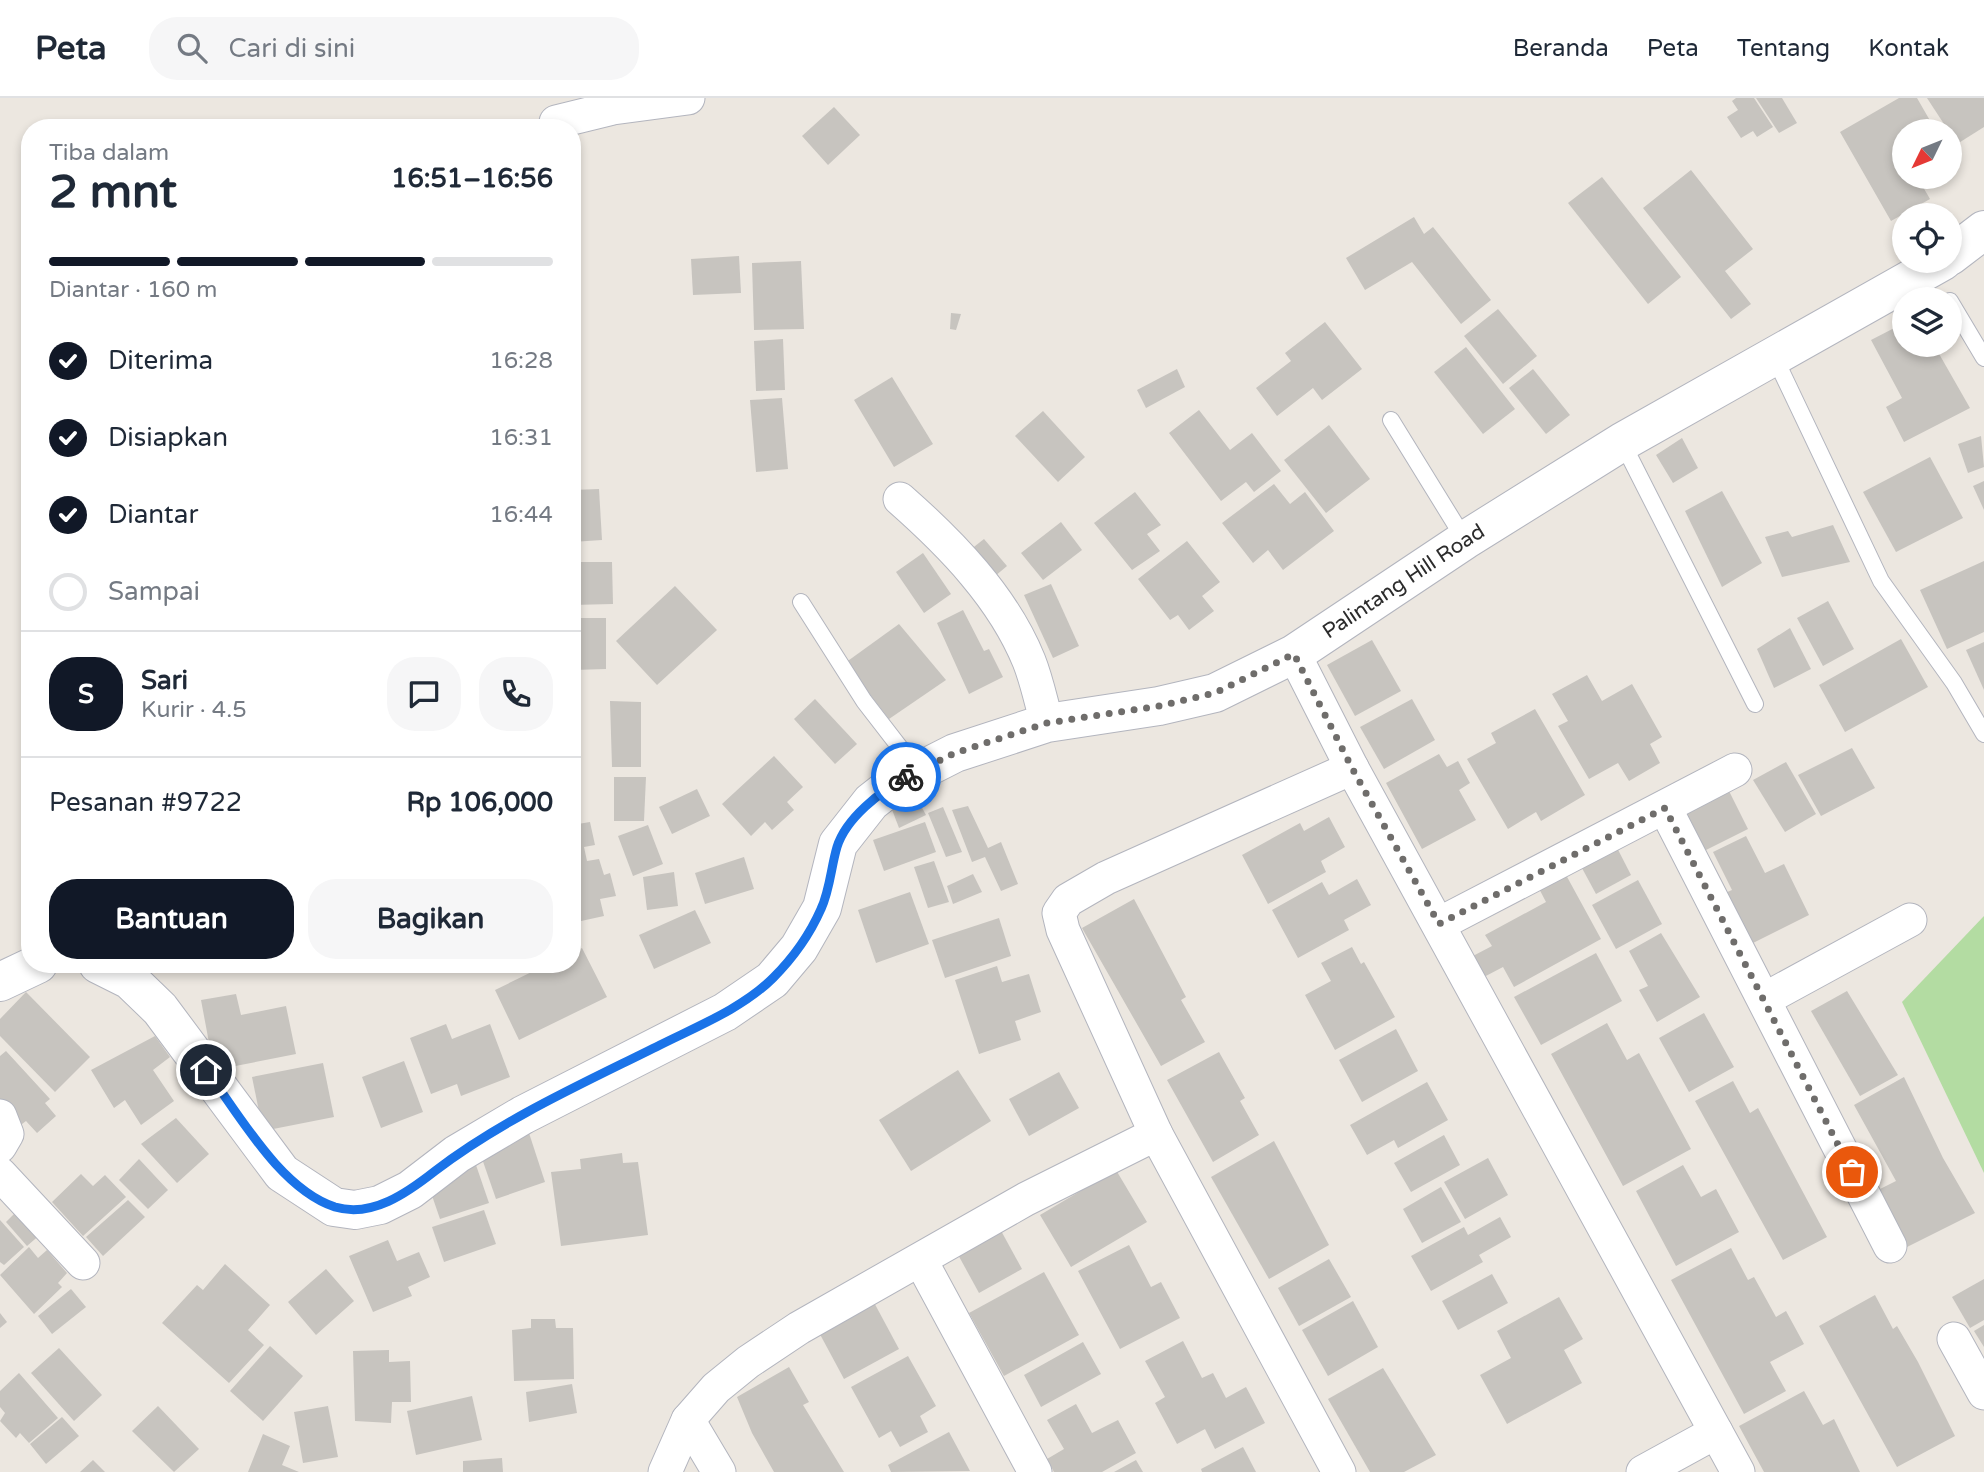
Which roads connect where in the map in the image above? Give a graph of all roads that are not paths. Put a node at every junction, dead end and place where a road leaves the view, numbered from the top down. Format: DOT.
graph roads {
  1 [pos="688,98"];
  2 [pos="567,119"];
  3 [pos="1984,230"];
  4 [pos="1943,280"];
  5 [pos="1774,356"];
  6 [pos="1984,358"];
  7 [pos="1391,420"];
  8 [pos="1622,442"];
  9 [pos="900,499"];
  10 [pos="1465,540"];
  11 [pos="801,602"];
  12 [pos="1294,654"];
  13 [pos="1755,704"];
  14 [pos="1047,723"];
  15 [pos="1984,734"];
  16 [pos="1352,768"];
  17 [pos="1735,769"];
  18 [pos="918,771"];
  19 [pos="1665,808"];
  20 [pos="1910,920"];
  21 [pos="1439,924"];
  22 [pos="21,972"];
  23 [pos="117,973"];
  24 [pos="0,982"];
  25 [pos="1765,999"];
  26 [pos="0,1116"];
  27 [pos="1156,1134"];
  28 [pos="0,1146"];
  29 [pos="0,1174"];
  30 [pos="1889,1246"];
  31 [pos="921,1261"];
  32 [pos="83,1263"];
  33 [pos="1954,1339"];
  34 [pos="1984,1393"];
  35 [pos="688,1420"];
  36 [pos="1716,1432"];
  37 [pos="665,1472"];
  38 [pos="719,1472"];
  39 [pos="1035,1472"];
  40 [pos="1339,1472"];
  41 [pos="1643,1472"];
  42 [pos="1738,1472"];
  1 -- 2 [label="street"];
  3 -- 4 [label="street, Palintang Hill Road"];
  4 -- 5 [label="street, Palintang Hill Road"];
  4 -- 6 [label="lane"];
  5 -- 8 [label="street, Palintang Hill Road"];
  5 -- 15 [label="lane"];
  7 -- 10 [label="lane"];
  8 -- 10 [label="street, Palintang Hill Road"];
  8 -- 13 [label="lane"];
  9 -- 14 [label="street"];
  10 -- 12 [label="street, Palintang Hill Road"];
  11 -- 18 [label="lane"];
  12 -- 14 [label="street, Palintang Hill Road"];
  12 -- 16 [label="street"];
  14 -- 18 [label="street, Palintang Hill Road"];
  16 -- 21 [label="street"];
  16 -- 27 [label="street"];
  17 -- 19 [label="street"];
  18 -- 23 [label="street, Palintang Hill Road"];
  19 -- 21 [label="street"];
  19 -- 25 [label="street"];
  20 -- 25 [label="street"];
  21 -- 36 [label="street"];
  22 -- 24 [label="street"];
  25 -- 30 [label="street"];
  26 -- 28 [label="street"];
  27 -- 31 [label="street"];
  27 -- 40 [label="street"];
  29 -- 32 [label="street"];
  31 -- 35 [label="street"];
  31 -- 39 [label="street"];
  33 -- 34 [label="street"];
  35 -- 37 [label="street"];
  35 -- 38 [label="street"];
  36 -- 41 [label="street"];
  36 -- 42 [label="street"];
}
